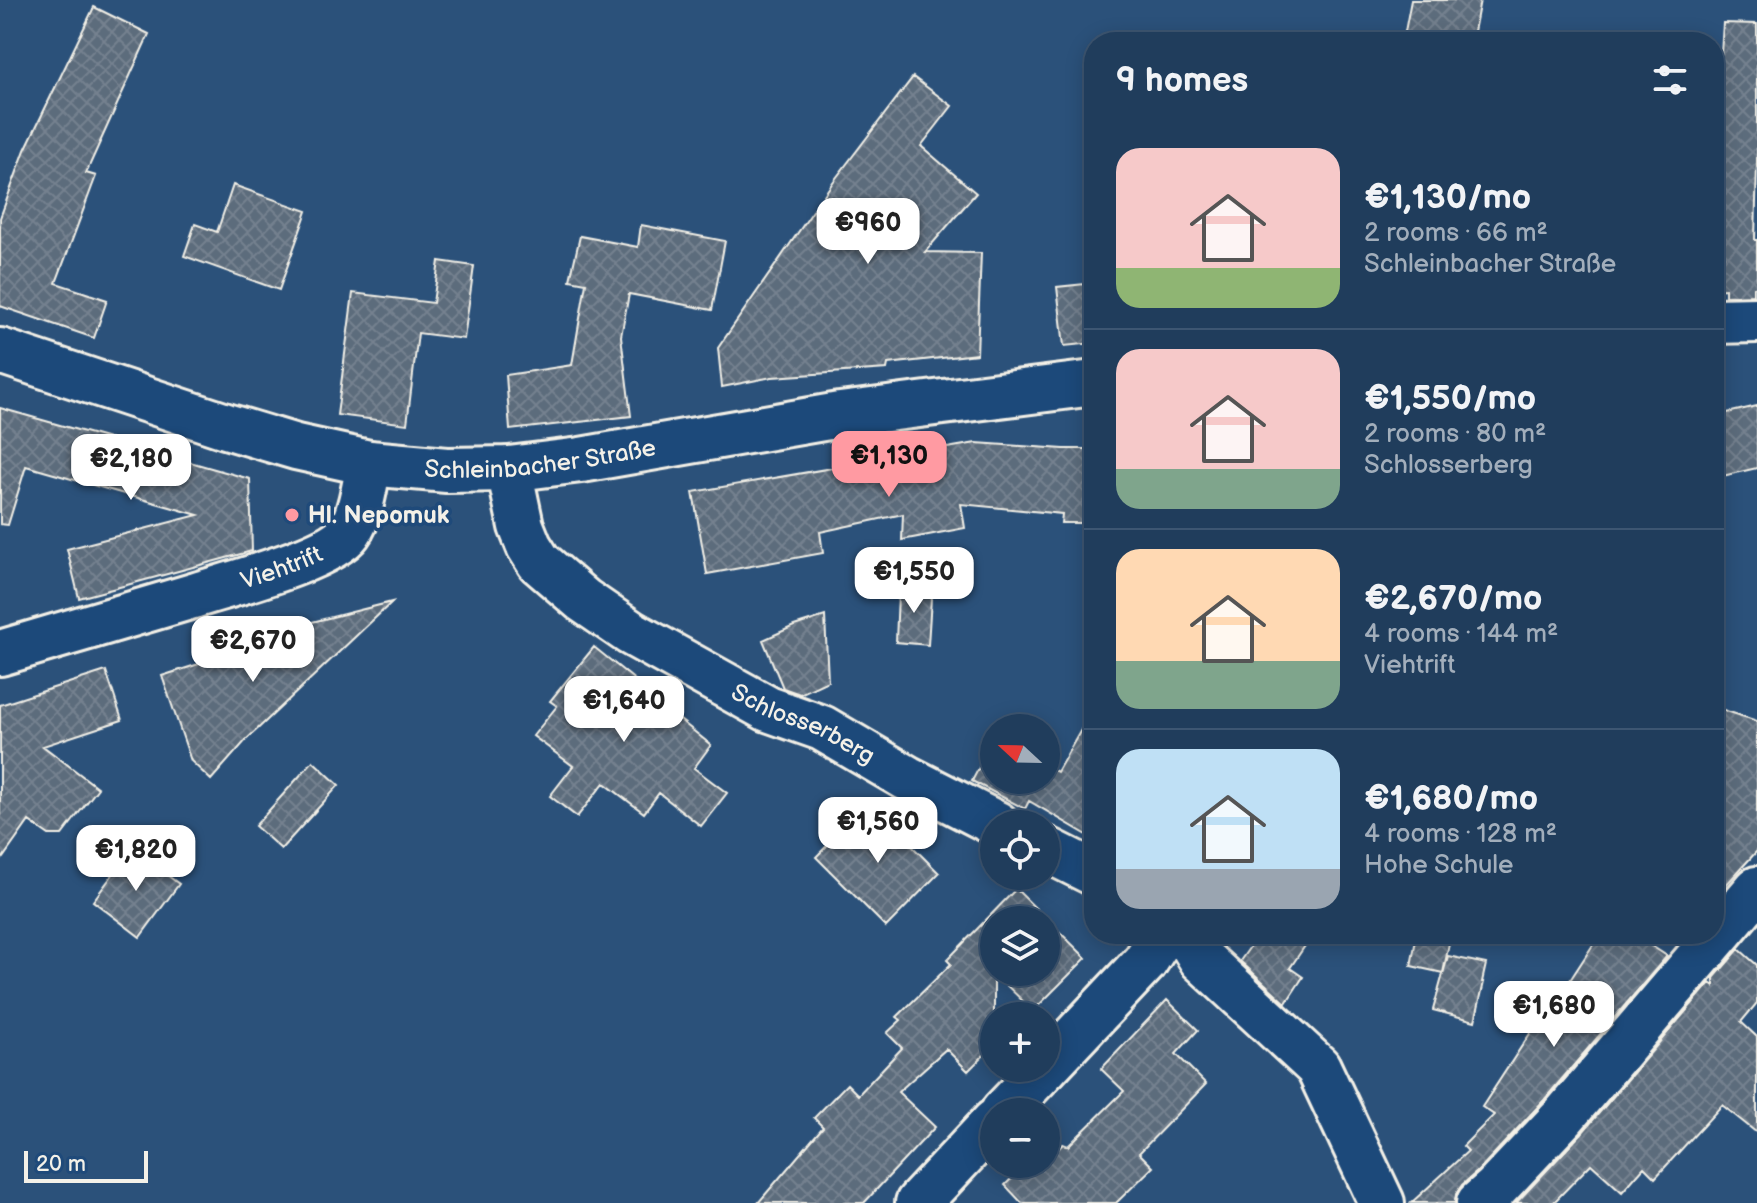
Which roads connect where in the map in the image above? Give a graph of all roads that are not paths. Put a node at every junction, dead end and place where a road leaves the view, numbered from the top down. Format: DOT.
graph roads {
  1 [pos="1757,320"];
  2 [pos="1724,321"];
  3 [pos="0,351"];
  4 [pos="1084,384"];
  5 [pos="369,463"];
  6 [pos="509,469"];
  7 [pos="0,653"];
  8 [pos="980,815"];
  9 [pos="1060,856"];
  10 [pos="1084,868"];
  11 [pos="1757,889"];
  12 [pos="1724,928"];
  13 [pos="1157,944"];
  14 [pos="1192,944"];
  15 [pos="1710,944"];
  16 [pos="1060,1051"];
  17 [pos="1031,1082"];
  18 [pos="1016,1098"];
  19 [pos="980,1137"];
  20 [pos="918,1203"];
  21 [pos="1382,1203"];
  22 [pos="1479,1203"];
  1 -- 2 [label="street"];
  3 -- 5 [label="street, Schleinbacher Straße"];
  4 -- 6 [label="street, Schleinbacher Straße"];
  5 -- 6 [label="street, Schleinbacher Straße"];
  5 -- 7 [label="street, Viehtrift"];
  6 -- 8 [label="street, Schlosserberg"];
  9 -- 10 [label="street"];
  11 -- 12 [label="street"];
  13 -- 16 [label="street"];
  14 -- 21 [label="street"];
  15 -- 22 [label="street"];
  17 -- 18 [label="street"];
  19 -- 20 [label="street"];
}
